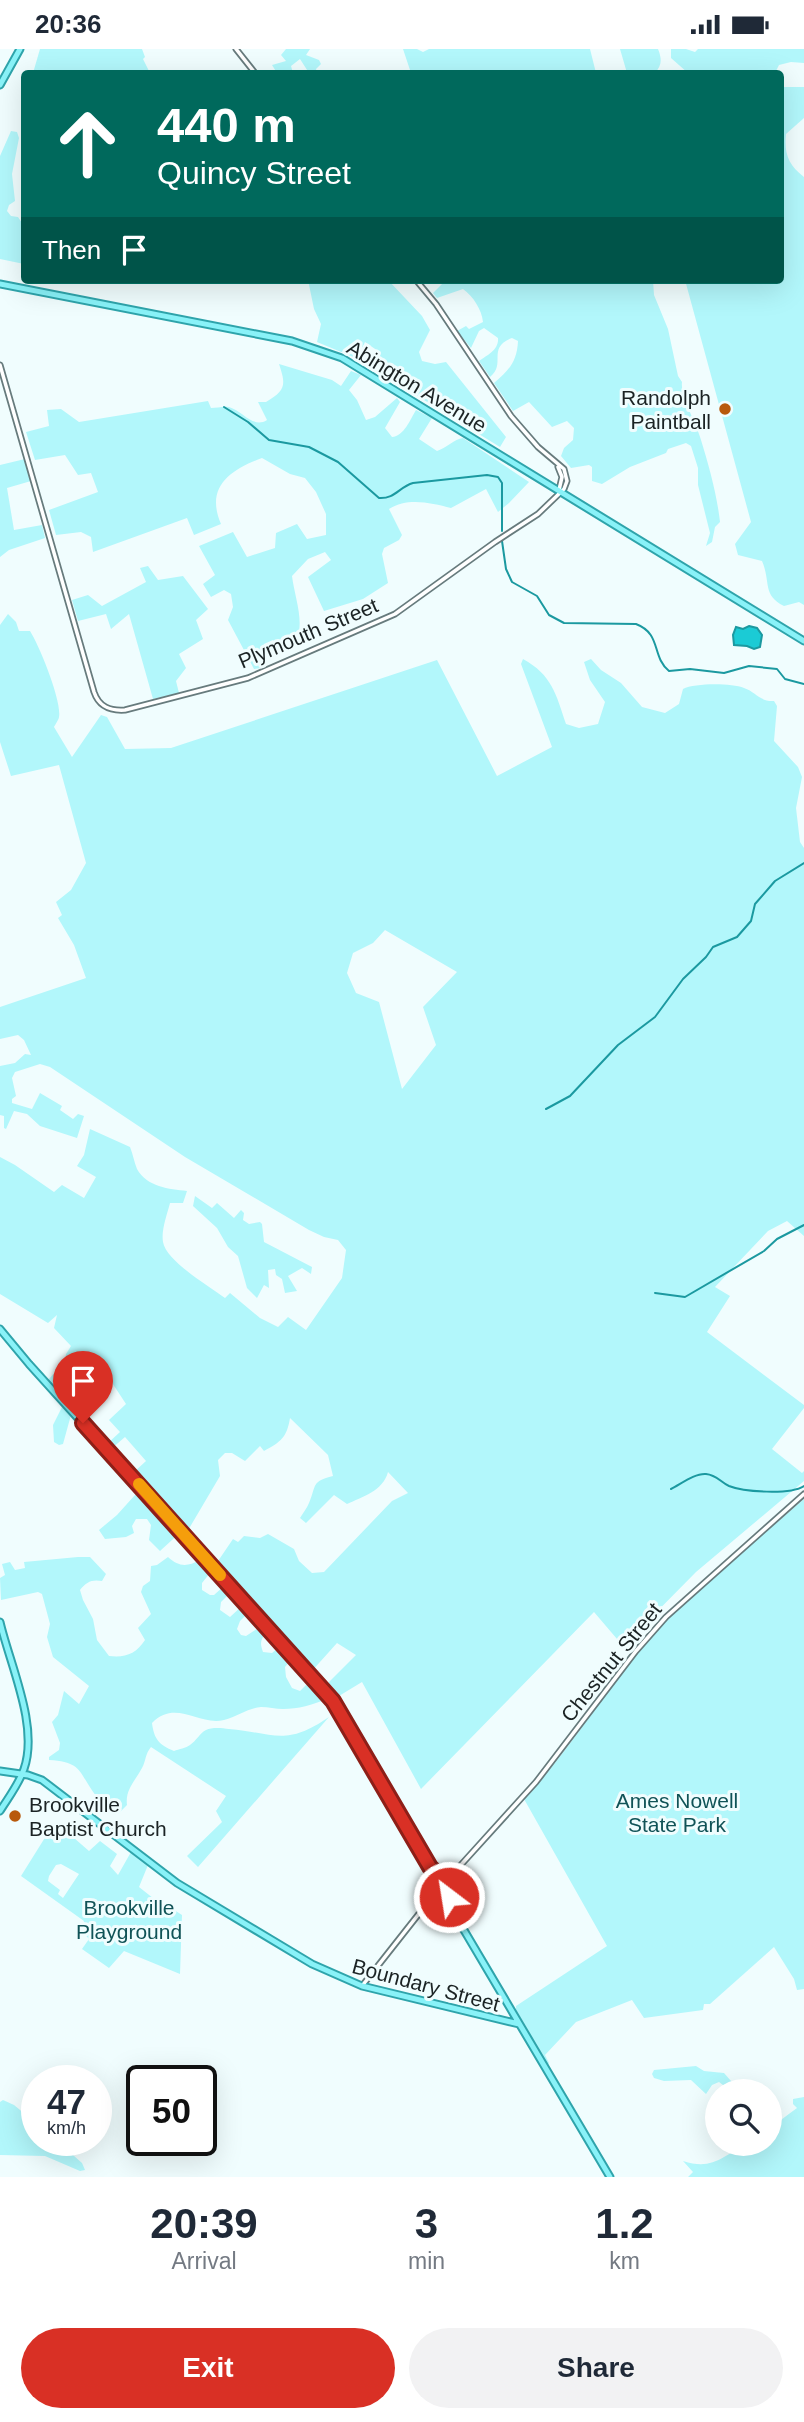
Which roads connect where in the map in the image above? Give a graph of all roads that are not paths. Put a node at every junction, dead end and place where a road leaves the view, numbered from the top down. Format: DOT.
graph roads {
  1 [pos="20,49"];
  2 [pos="236,49"];
  3 [pos="253,70"];
  4 [pos="0,85"];
  5 [pos="0,284"];
  6 [pos="419,284"];
  7 [pos="0,365"];
  8 [pos="559,492"];
  9 [pos="804,641"];
  10 [pos="0,1329"];
  11 [pos="804,1494"];
  12 [pos="0,1622"];
  13 [pos="0,1772"];
  14 [pos="22,1774"];
  15 [pos="0,1811"];
  16 [pos="442,1887"];
  17 [pos="362,1986"];
  18 [pos="519,2024"];
  19 [pos="610,2177"];
  1 -- 4 [label="main road"];
  2 -- 3 [label="street"];
  5 -- 8 [label="main road, Abington Avenue"];
  6 -- 8 [label="street"];
  7 -- 8 [label="street, Plymouth Street"];
  8 -- 9 [label="main road"];
  10 -- 16 [label="main road"];
  11 -- 16 [label="street, Chestnut Street"];
  12 -- 14 [label="main road"];
  13 -- 14 [label="main road, Boundary Street"];
  14 -- 15 [label="main road"];
  14 -- 17 [label="main road, Boundary Street"];
  16 -- 17 [label="street, Chestnut Street"];
  16 -- 18 [label="main road"];
  17 -- 18 [label="main road, Boundary Street"];
  18 -- 19 [label="main road"];
}
